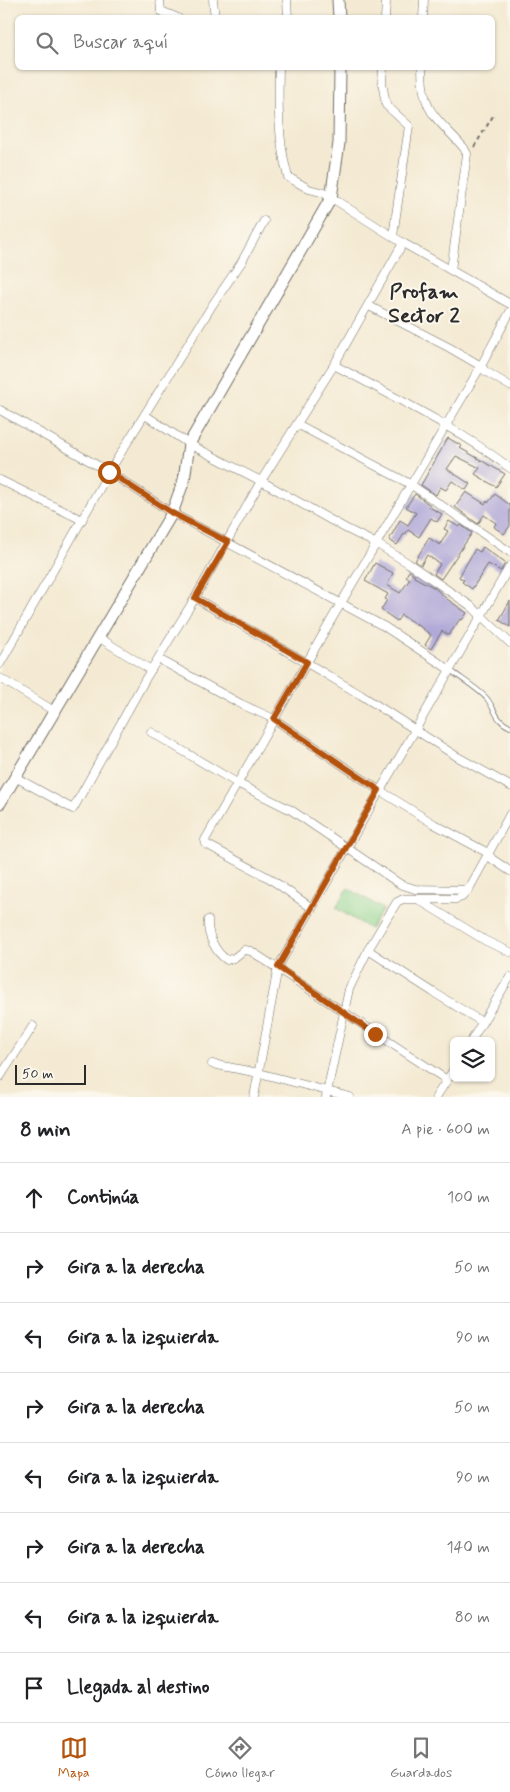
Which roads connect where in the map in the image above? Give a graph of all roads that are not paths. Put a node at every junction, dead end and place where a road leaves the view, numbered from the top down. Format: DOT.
graph roads {
  1 [pos="160,0"];
  2 [pos="213,0"];
  3 [pos="287,0"];
  4 [pos="338,0"];
  5 [pos="424,0"];
  6 [pos="386,3"];
  7 [pos="171,15"];
  8 [pos="215,15"];
  9 [pos="288,15"];
  10 [pos="339,15"];
  11 [pos="385,15"];
  12 [pos="424,15"];
  13 [pos="279,70"];
  14 [pos="340,70"];
  15 [pos="383,70"];
  16 [pos="422,70"];
  17 [pos="331,198"];
  18 [pos="264,221"];
  19 [pos="393,236"];
  20 [pos="403,243"];
  21 [pos="451,270"];
  22 [pos="510,304"];
  23 [pos="368,306"];
  24 [pos="510,312"];
  25 [pos="334,365"];
  26 [pos="481,366"];
  27 [pos="510,386"];
  28 [pos="0,410"];
  29 [pos="145,415"];
  30 [pos="297,424"];
  31 [pos="445,425"];
  32 [pos="189,444"];
  33 [pos="510,468"];
  34 [pos="109,472"];
  35 [pos="0,480"];
  36 [pos="261,481"];
  37 [pos="410,484"];
  38 [pos="172,513"];
  39 [pos="82,520"];
  40 [pos="228,542"];
  41 [pos="377,544"];
  42 [pos="510,552"];
  43 [pos="510,566"];
  44 [pos="195,598"];
  45 [pos="341,603"];
  46 [pos="482,616"];
  47 [pos="98,637"];
  48 [pos="510,643"];
  49 [pos="164,662"];
  50 [pos="307,662"];
  51 [pos="0,664"];
  52 [pos="151,670"];
  53 [pos="450,670"];
  54 [pos="0,678"];
  55 [pos="54,711"];
  56 [pos="274,719"];
  57 [pos="510,727"];
  58 [pos="415,731"];
  59 [pos="151,732"];
  60 [pos="15,777"];
  61 [pos="237,783"];
  62 [pos="510,786"];
  63 [pos="379,790"];
  64 [pos="0,802"];
  65 [pos="510,814"];
  66 [pos="346,849"];
  67 [pos="488,853"];
  68 [pos="510,871"];
  69 [pos="468,890"];
  70 [pos="419,900"];
  71 [pos="312,908"];
  72 [pos="208,920"];
  73 [pos="368,950"];
  74 [pos="510,952"];
  75 [pos="278,967"];
  76 [pos="510,977"];
  77 [pos="343,1011"];
  78 [pos="482,1022"];
  79 [pos="33,1026"];
  80 [pos="473,1037"];
  81 [pos="212,1064"];
  82 [pos="259,1073"];
  83 [pos="450,1075"];
  84 [pos="0,1077"];
  85 [pos="447,1080"];
  86 [pos="326,1094"];
  87 [pos="254,1097"];
  88 [pos="350,1097"];
  89 [pos="436,1097"];
  1 -- 7 [label="street"];
  2 -- 8 [label="street"];
  3 -- 9 [label="street"];
  4 -- 10 [label="main road"];
  5 -- 12 [label="street"];
  6 -- 11 [label="street"];
  13 -- 17 [label="street"];
  14 -- 17 [label="main road"];
  15 -- 19 [label="street"];
  16 -- 21 [label="street"];
  17 -- 19 [label="street"];
  17 -- 32 [label="main road"];
  18 -- 29 [label="street"];
  19 -- 20 [label="street"];
  20 -- 21 [label="street"];
  20 -- 23 [label="street"];
  21 -- 22 [label="street"];
  23 -- 25 [label="street"];
  23 -- 26 [label="street"];
  24 -- 26 [label="street"];
  25 -- 30 [label="street"];
  25 -- 31 [label="street"];
  26 -- 27 [label="street"];
  26 -- 31 [label="street"];
  28 -- 34 [label="street"];
  29 -- 32 [label="street"];
  29 -- 34 [label="street"];
  30 -- 36 [label="street"];
  30 -- 37 [label="street"];
  31 -- 33 [label="street"];
  31 -- 37 [label="street"];
  32 -- 36 [label="street"];
  32 -- 38 [label="main road"];
  34 -- 38 [label="street"];
  34 -- 39 [label="street"];
  35 -- 39 [label="street"];
  36 -- 40 [label="street"];
  36 -- 41 [label="street"];
  37 -- 41 [label="street"];
  37 -- 42 [label="street"];
  38 -- 40 [label="street"];
  38 -- 47 [label="main road"];
  39 -- 51 [label="street"];
  40 -- 44 [label="street"];
  40 -- 45 [label="street"];
  41 -- 45 [label="street"];
  41 -- 46 [label="street"];
  43 -- 46 [label="street"];
  44 -- 50 [label="street"];
  44 -- 52 [label="street"];
  45 -- 50 [label="street"];
  45 -- 53 [label="street"];
  46 -- 48 [label="street"];
  46 -- 53 [label="street"];
  47 -- 52 [label="street"];
  47 -- 55 [label="main road"];
  49 -- 56 [label="street"];
  50 -- 56 [label="street"];
  50 -- 58 [label="street"];
  52 -- 60 [label="street"];
  53 -- 57 [label="lane"];
  53 -- 58 [label="street"];
  54 -- 55 [label="street"];
  55 -- 60 [label="main road"];
  56 -- 61 [label="street"];
  56 -- 63 [label="street"];
  58 -- 62 [label="street"];
  58 -- 63 [label="street"];
  59 -- 61 [label="street"];
  60 -- 64 [label="main road"];
  61 -- 66 [label="street"];
  61 -- 71 [label="street"];
  63 -- 66 [label="street"];
  63 -- 67 [label="street"];
  65 -- 67 [label="street"];
  66 -- 69 [label="street"];
  66 -- 71 [label="street"];
  67 -- 68 [label="street"];
  67 -- 69 [label="street"];
  69 -- 70 [label="street"];
  70 -- 73 [label="street"];
  70 -- 74 [label="street"];
  71 -- 75 [label="street"];
  72 -- 75 [label="street"];
  73 -- 77 [label="street"];
  73 -- 78 [label="street"];
  75 -- 77 [label="street"];
  75 -- 82 [label="street"];
  76 -- 78 [label="street"];
  77 -- 85 [label="street"];
  77 -- 86 [label="street"];
  78 -- 80 [label="street"];
  79 -- 84 [label="street"];
  81 -- 82 [label="street"];
  82 -- 86 [label="street"];
  82 -- 87 [label="street"];
  83 -- 85 [label="street"];
  85 -- 89 [label="street"];
  86 -- 88 [label="street"];
}
